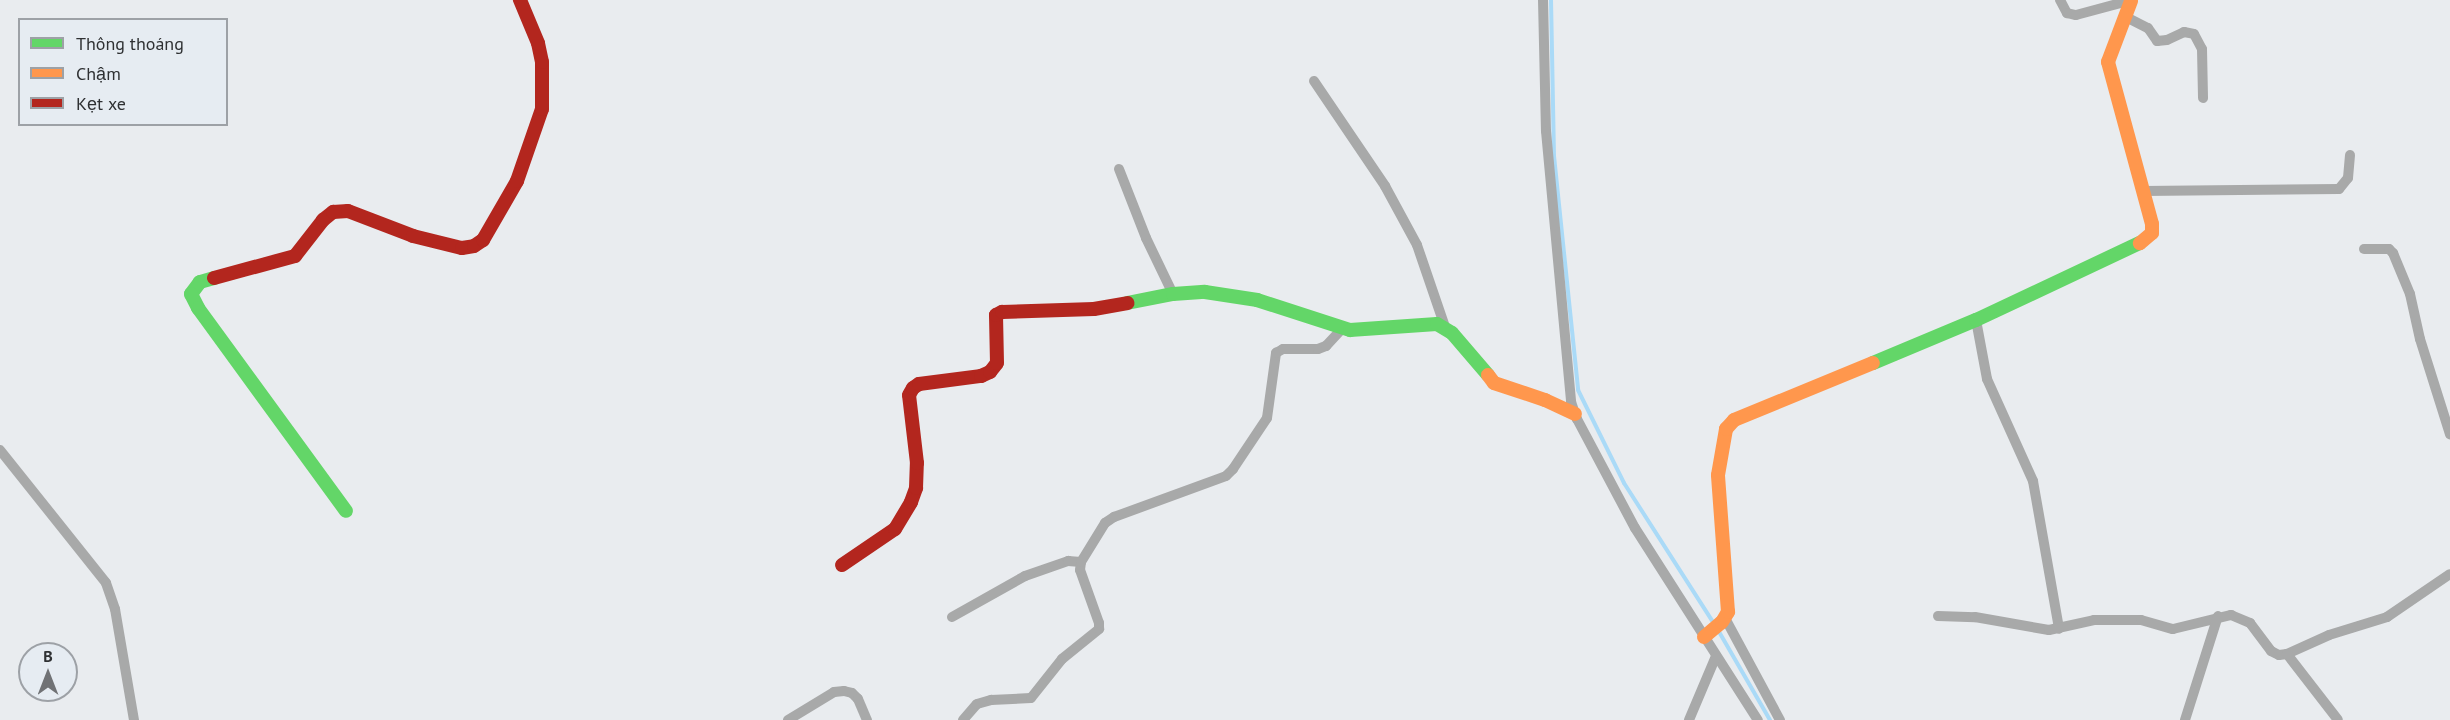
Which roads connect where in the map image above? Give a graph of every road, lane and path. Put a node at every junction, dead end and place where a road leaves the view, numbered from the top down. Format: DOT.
graph roads {
  1 [pos="520,0"];
  2 [pos="1543,0"];
  3 [pos="2060,0"];
  4 [pos="2131,0"];
  5 [pos="2124,16"];
  6 [pos="1314,81"];
  7 [pos="2204,98"];
  8 [pos="2350,156"];
  9 [pos="1119,169"];
  10 [pos="2143,191"];
  11 [pos="2364,249"];
  12 [pos="1173,294"];
  13 [pos="1976,320"];
  14 [pos="1445,327"];
  15 [pos="1342,329"];
  16 [pos="1575,414"];
  17 [pos="2450,434"];
  18 [pos="0,450"];
  19 [pos="346,511"];
  20 [pos="1081,562"];
  21 [pos="842,565"];
  22 [pos="2450,574"];
  23 [pos="1938,616"];
  24 [pos="2218,616"];
  25 [pos="952,617"];
  26 [pos="1724,620"];
  27 [pos="2059,629"];
  28 [pos="1706,635"];
  29 [pos="2287,654"];
  30 [pos="1716,656"];
  31 [pos="134,720"];
  32 [pos="788,720"];
  33 [pos="867,720"];
  34 [pos="963,720"];
  35 [pos="1689,720"];
  36 [pos="1758,720"];
  37 [pos="1780,720"];
  38 [pos="2185,720"];
  39 [pos="2338,720"];
  1 -- 19 [label="street"];
  2 -- 16 [label="street"];
  3 -- 4 [label="street"];
  4 -- 5 [label="street"];
  5 -- 7 [label="street"];
  5 -- 10 [label="street"];
  6 -- 14 [label="street"];
  8 -- 10 [label="street"];
  9 -- 12 [label="street"];
  10 -- 13 [label="street"];
  11 -- 17 [label="street"];
  12 -- 15 [label="street"];
  12 -- 21 [label="street"];
  13 -- 26 [label="street"];
  13 -- 27 [label="street"];
  14 -- 15 [label="street"];
  14 -- 16 [label="street"];
  15 -- 20 [label="street"];
  16 -- 28 [label="street"];
  18 -- 31 [label="street"];
  20 -- 25 [label="street"];
  20 -- 34 [label="street"];
  22 -- 29 [label="street"];
  23 -- 27 [label="street"];
  24 -- 27 [label="street"];
  24 -- 29 [label="street"];
  24 -- 38 [label="street"];
  26 -- 28 [label="street"];
  26 -- 37 [label="street"];
  28 -- 30 [label="street"];
  29 -- 39 [label="street"];
  30 -- 35 [label="street"];
  30 -- 36 [label="street"];
  32 -- 33 [label="street"];
}
